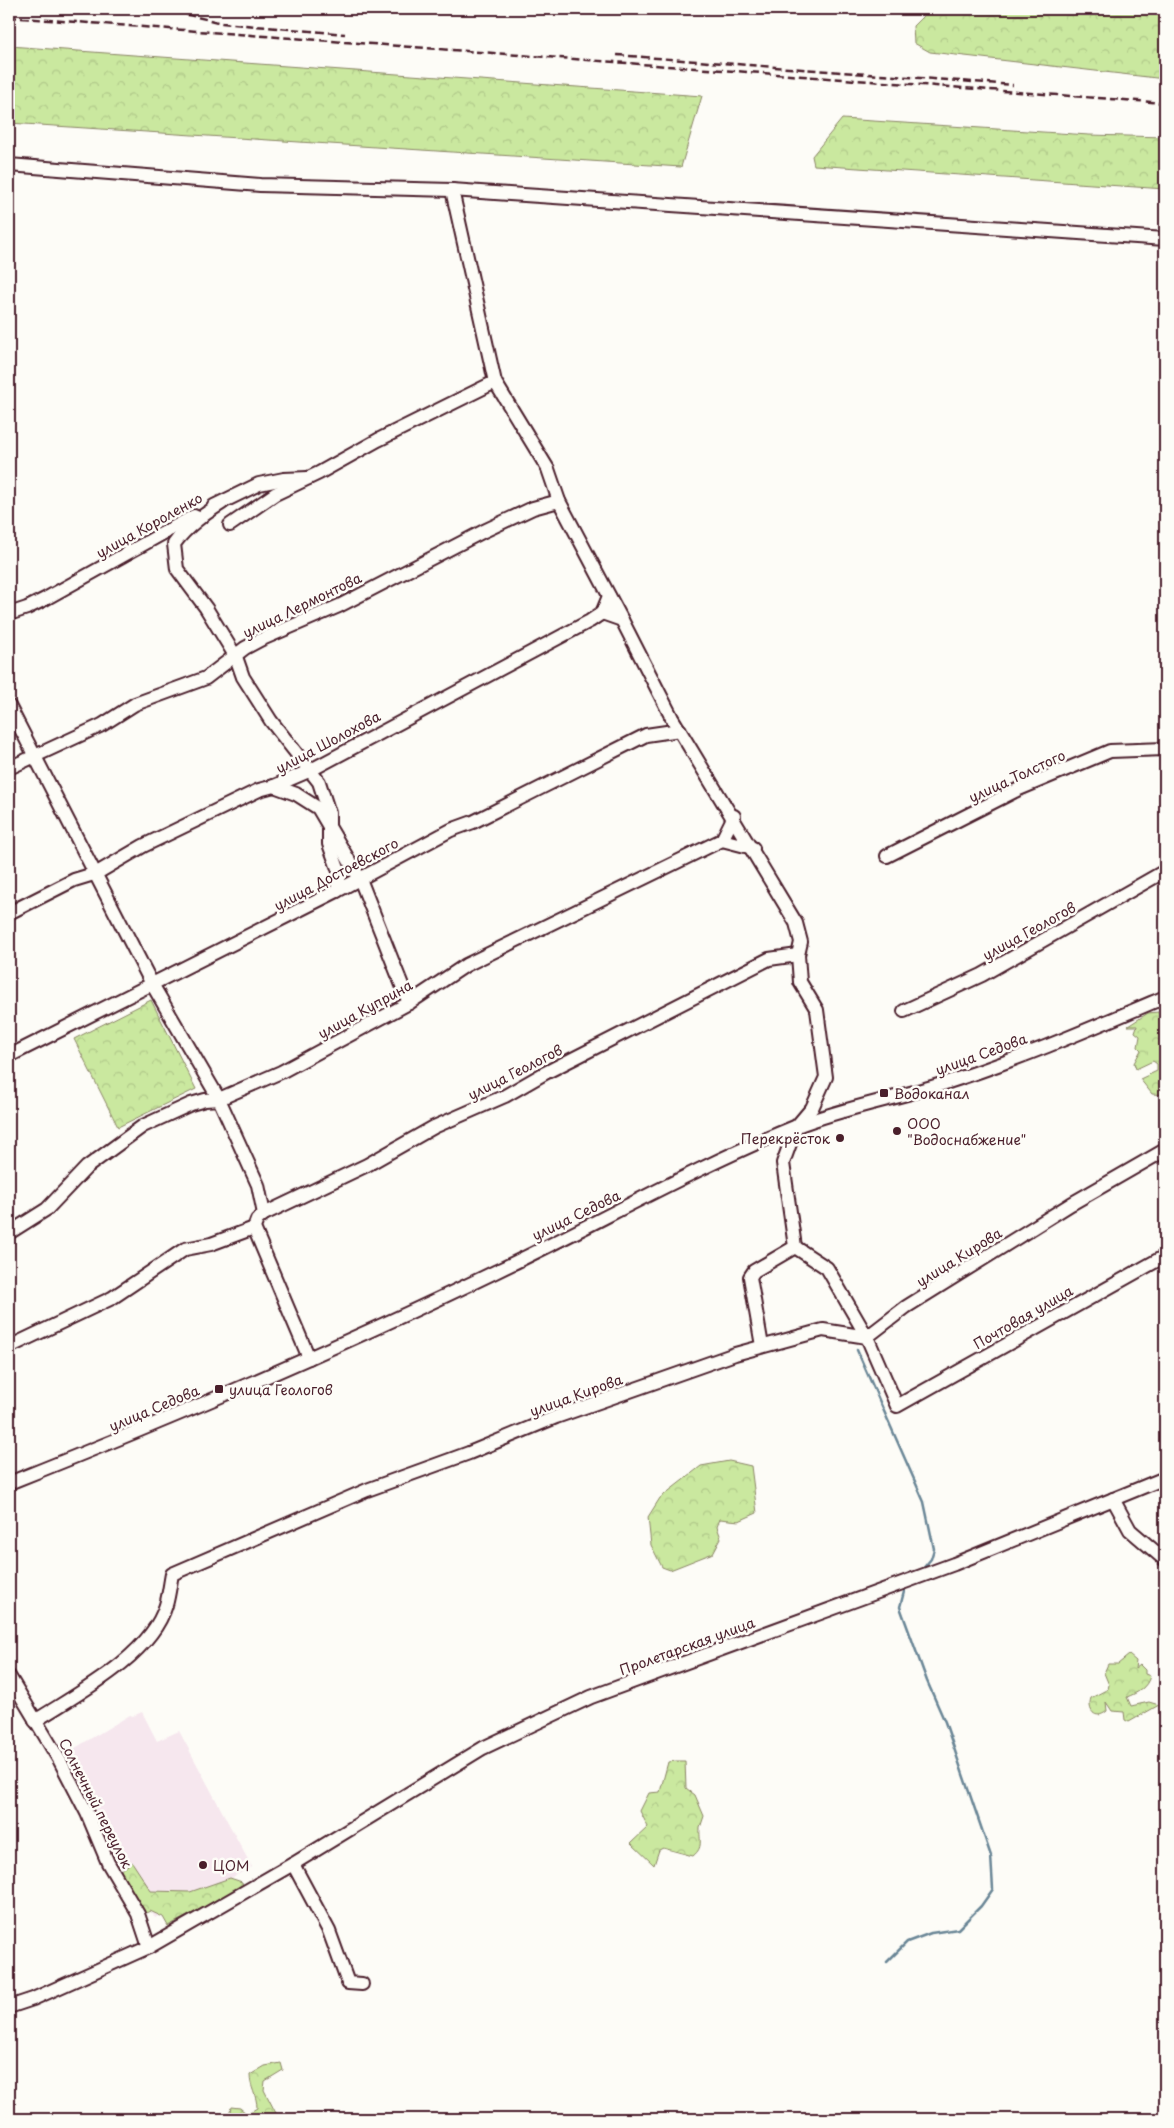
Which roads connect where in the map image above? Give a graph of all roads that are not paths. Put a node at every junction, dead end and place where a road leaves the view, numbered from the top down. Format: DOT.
graph roads {
  1 [pos="9,165"];
  2 [pos="452,190"];
  3 [pos="1165,239"];
  4 [pos="495,382"];
  5 [pos="308,478"];
  6 [pos="559,501"];
  7 [pos="222,503"];
  8 [pos="230,525"];
  9 [pos="609,596"];
  10 [pos="602,613"];
  11 [pos="9,614"];
  12 [pos="622,620"];
  13 [pos="236,657"];
  14 [pos="9,706"];
  15 [pos="680,730"];
  16 [pos="1165,748"];
  17 [pos="36,756"];
  18 [pos="9,768"];
  19 [pos="309,771"];
  20 [pos="274,786"];
  21 [pos="734,816"];
  22 [pos="331,828"];
  23 [pos="722,840"];
  24 [pos="753,848"];
  25 [pos="887,856"];
  26 [pos="1165,871"];
  27 [pos="97,872"];
  28 [pos="360,879"];
  29 [pos="338,891"];
  30 [pos="9,913"];
  31 [pos="798,955"];
  32 [pos="152,984"];
  33 [pos="1165,996"];
  34 [pos="409,1004"];
  35 [pos="904,1011"];
  36 [pos="9,1056"];
  37 [pos="219,1099"];
  38 [pos="816,1113"];
  39 [pos="796,1127"];
  40 [pos="1165,1150"];
  41 [pos="264,1214"];
  42 [pos="254,1228"];
  43 [pos="9,1233"];
  44 [pos="795,1247"];
  45 [pos="1165,1256"];
  46 [pos="867,1337"];
  47 [pos="762,1346"];
  48 [pos="9,1348"];
  49 [pos="310,1358"];
  50 [pos="1165,1478"];
  51 [pos="9,1483"];
  52 [pos="1113,1499"];
  53 [pos="1165,1560"];
  54 [pos="9,1676"];
  55 [pos="35,1721"];
  56 [pos="293,1864"];
  57 [pos="149,1947"];
  58 [pos="362,1984"];
  59 [pos="9,2007"];
  1 -- 2 [label="street"];
  2 -- 3 [label="street"];
  2 -- 4 [label="street"];
  4 -- 5 [label="street, улица Короленко"];
  4 -- 6 [label="street"];
  5 -- 7 [label="street, улица Короленко"];
  5 -- 8 [label="street, улица Короленко"];
  6 -- 9 [label="street"];
  6 -- 13 [label="street, улица Лермонтова"];
  7 -- 11 [label="street, улица Короленко"];
  7 -- 13 [label="street"];
  9 -- 10 [label="street"];
  9 -- 12 [label="street"];
  10 -- 12 [label="street"];
  10 -- 19 [label="street, улица Шолохова"];
  12 -- 15 [label="street"];
  13 -- 17 [label="street, улица Лермонтова"];
  13 -- 19 [label="street"];
  14 -- 17 [label="street"];
  15 -- 21 [label="street"];
  15 -- 28 [label="street, улица Достоевского"];
  16 -- 25 [label="street, улица Толстого"];
  17 -- 18 [label="street, улица Лермонтова"];
  17 -- 27 [label="street"];
  19 -- 20 [label="street, улица Шолохова"];
  19 -- 22 [label="street"];
  20 -- 22 [label="street"];
  20 -- 27 [label="street, улица Шолохова"];
  21 -- 23 [label="street"];
  21 -- 24 [label="street"];
  22 -- 28 [label="street"];
  22 -- 29 [label="street"];
  23 -- 24 [label="street"];
  23 -- 34 [label="street, улица Куприна"];
  24 -- 31 [label="street"];
  26 -- 35 [label="street, улица Геологов"];
  27 -- 30 [label="street, улица Шолохова"];
  27 -- 32 [label="street"];
  28 -- 29 [label="street, улица Достоевского"];
  28 -- 34 [label="street"];
  29 -- 32 [label="street, улица Достоевского"];
  31 -- 38 [label="street"];
  31 -- 41 [label="street, улица Геологов"];
  32 -- 36 [label="street, улица Достоевского"];
  32 -- 37 [label="street"];
  33 -- 38 [label="street, улица Седова"];
  34 -- 37 [label="street, улица Куприна"];
  37 -- 41 [label="street"];
  37 -- 43 [label="street, улица Куприна"];
  38 -- 39 [label="street, улица Седова"];
  39 -- 44 [label="street"];
  39 -- 49 [label="street, улица Седова"];
  40 -- 46 [label="street, улица Кирова"];
  41 -- 42 [label="street, улица Геологов"];
  42 -- 48 [label="street"];
  42 -- 49 [label="street"];
  44 -- 46 [label="street"];
  44 -- 47 [label="street"];
  45 -- 46 [label="street, Почтовая улица"];
  46 -- 47 [label="street, улица Кирова"];
  47 -- 55 [label="street, улица Кирова"];
  49 -- 51 [label="street, улица Седова"];
  50 -- 52 [label="street, Пролетарская улица"];
  52 -- 53 [label="street"];
  52 -- 56 [label="street, Пролетарская улица"];
  54 -- 55 [label="street, Солнечный переулок"];
  55 -- 57 [label="street, Солнечный переулок"];
  56 -- 57 [label="street, Пролетарская улица"];
  56 -- 58 [label="street"];
  57 -- 59 [label="street, Пролетарская улица"];
}
